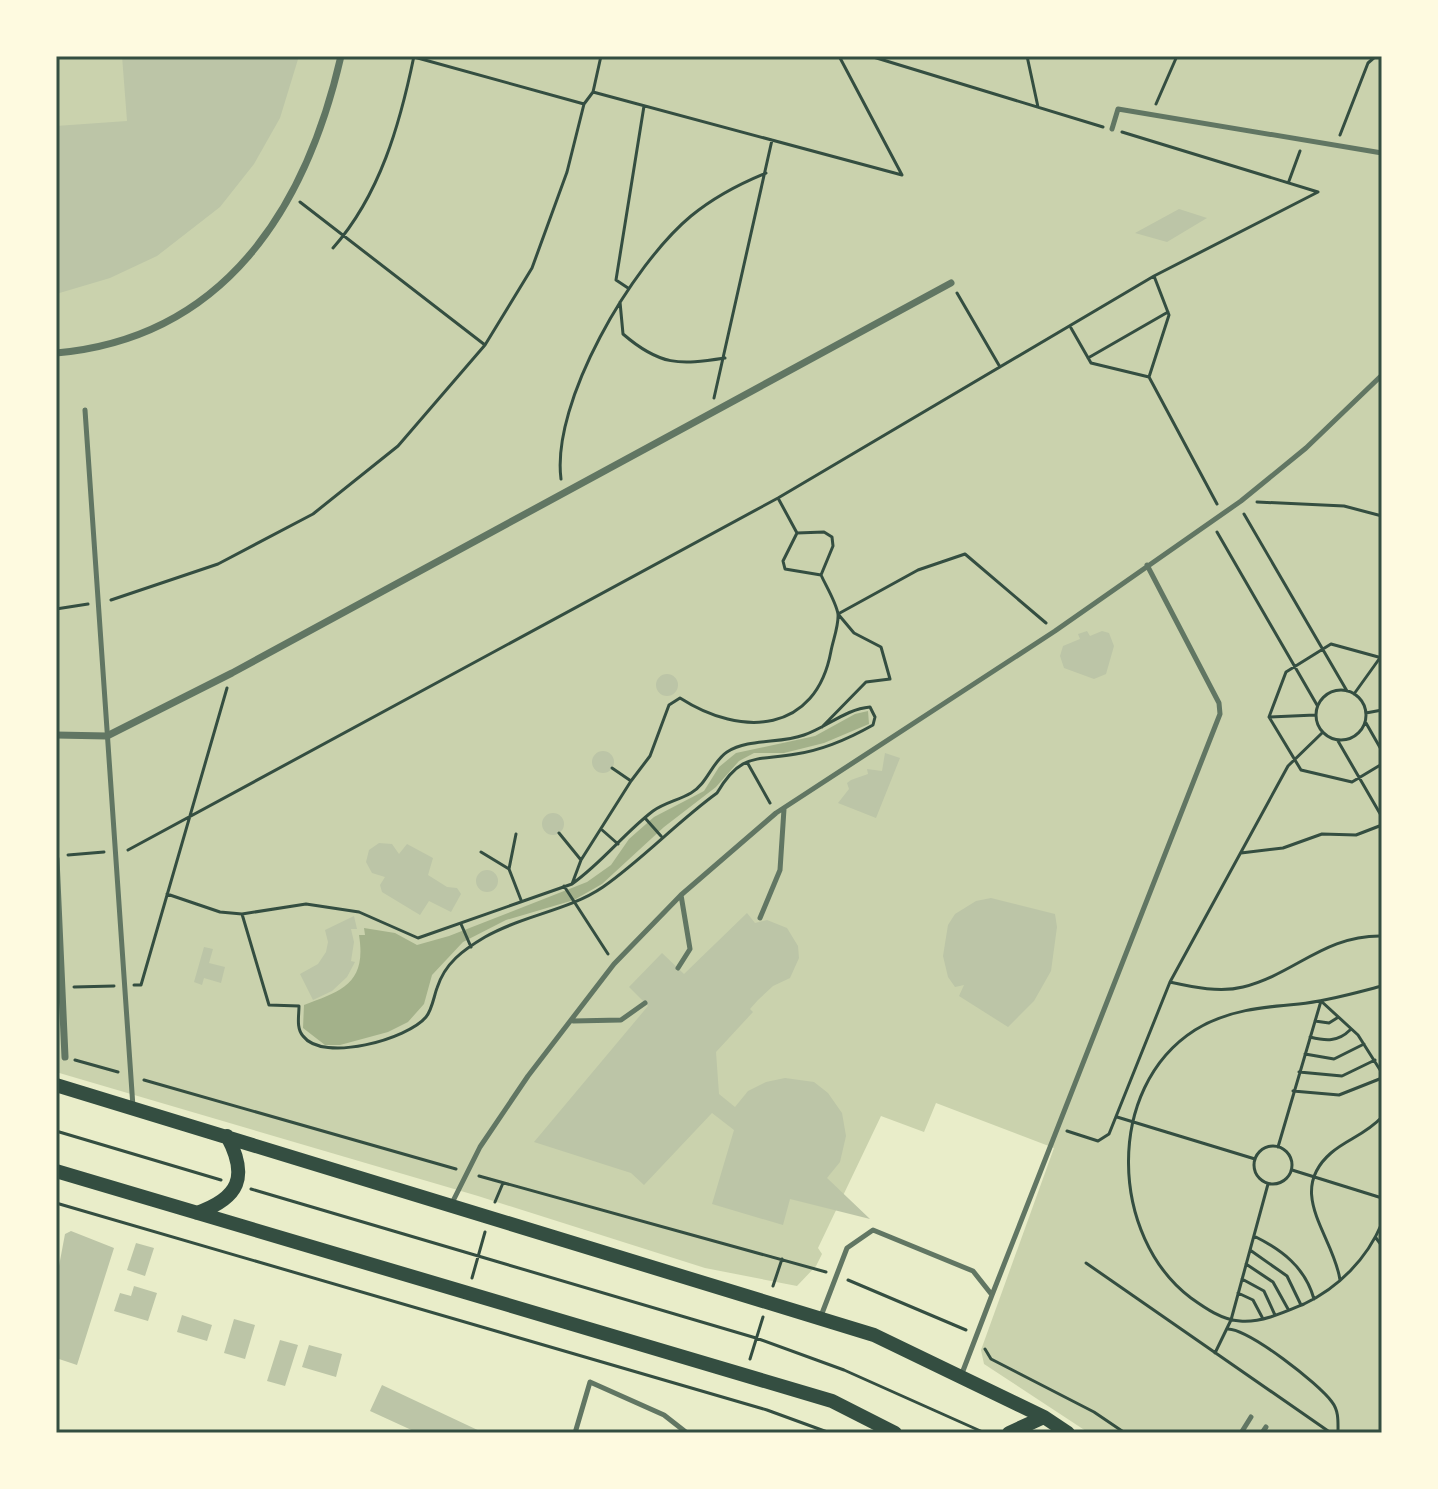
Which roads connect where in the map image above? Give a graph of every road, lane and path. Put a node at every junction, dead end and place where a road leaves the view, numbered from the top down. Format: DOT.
graph roads {
  1 [pos="341,56"];
  2 [pos="414,56"];
  3 [pos="601,56"];
  4 [pos="839,56"];
  5 [pos="870,56"];
  6 [pos="1027,56"];
  7 [pos="1177,56"];
  8 [pos="1376,56"];
  9 [pos="593,92"];
  10 [pos="584,104"];
  11 [pos="644,106"];
  12 [pos="1038,107"];
  13 [pos="1151,115"];
  14 [pos="1112,129"];
  15 [pos="772,140"];
  16 [pos="1304,140"];
  17 [pos="1336,145"];
  18 [pos="1382,153"];
  19 [pos="766,173"];
  20 [pos="1289,183"];
  21 [pos="291,195"];
  22 [pos="345,235"];
  23 [pos="333,248"];
  24 [pos="1154,276"];
  25 [pos="951,283"];
  26 [pos="628,288"];
  27 [pos="620,302"];
  28 [pos="1168,312"];
  29 [pos="1071,328"];
  30 [pos="485,345"];
  31 [pos="56,353"];
  32 [pos="725,358"];
  33 [pos="1088,358"];
  34 [pos="1000,367"];
  35 [pos="1382,375"];
  36 [pos="1149,377"];
  37 [pos="85,410"];
  38 [pos="710,412"];
  39 [pos="562,491"];
  40 [pos="778,498"];
  41 [pos="1240,502"];
  42 [pos="1222,514"];
  43 [pos="1382,516"];
  44 [pos="1211,521"];
  45 [pos="797,533"];
  46 [pos="1147,565"];
  47 [pos="821,575"];
  48 [pos="98,602"];
  49 [pos="56,609"];
  50 [pos="838,614"];
  51 [pos="1055,631"];
  52 [pos="1323,649"];
  53 [pos="1382,657"];
  54 [pos="1295,666"];
  55 [pos="232,673"];
  56 [pos="1347,691"];
  57 [pos="1354,694"];
  58 [pos="1317,705"];
  59 [pos="1382,710"];
  60 [pos="1366,713"];
  61 [pos="1315,715"];
  62 [pos="1269,717"];
  63 [pos="1365,722"];
  64 [pos="820,728"];
  65 [pos="1322,733"];
  66 [pos="56,735"];
  67 [pos="107,736"];
  68 [pos="1338,741"];
  69 [pos="1382,751"];
  70 [pos="1295,760"];
  71 [pos="747,762"];
  72 [pos="1382,764"];
  73 [pos="612,768"];
  74 [pos="1360,778"];
  75 [pos="631,781"];
  76 [pos="784,808"];
  77 [pos="776,813"];
  78 [pos="190,815"];
  79 [pos="1382,817"];
  80 [pos="645,818"];
  81 [pos="1382,825"];
  82 [pos="601,829"];
  83 [pos="559,833"];
  84 [pos="516,834"];
  85 [pos="661,836"];
  86 [pos="618,844"];
  87 [pos="115,851"];
  88 [pos="481,852"];
  89 [pos="1241,853"];
  90 [pos="56,858"];
  91 [pos="581,860"];
  92 [pos="509,869"];
  93 [pos="572,884"];
  94 [pos="564,886"];
  95 [pos="167,894"];
  96 [pos="681,895"];
  97 [pos="521,900"];
  98 [pos="573,902"];
  99 [pos="242,914"];
  100 [pos="760,918"];
  101 [pos="461,924"];
  102 [pos="1382,936"];
  103 [pos="471,947"];
  104 [pos="614,964"];
  105 [pos="678,968"];
  106 [pos="1170,982"];
  107 [pos="125,986"];
  108 [pos="1382,986"];
  109 [pos="62,988"];
  110 [pos="1321,1001"];
  111 [pos="645,1003"];
  112 [pos="1338,1017"];
  113 [pos="1315,1021"];
  114 [pos="572,1022"];
  115 [pos="1351,1029"];
  116 [pos="1310,1037"];
  117 [pos="1364,1044"];
  118 [pos="1305,1054"];
  119 [pos="65,1057"];
  120 [pos="1375,1060"];
  121 [pos="1299,1072"];
  122 [pos="1382,1075"];
  123 [pos="131,1076"];
  124 [pos="56,1085"];
  125 [pos="1293,1091"];
  126 [pos="133,1108"];
  127 [pos="1116,1116"];
  128 [pos="1382,1117"];
  129 [pos="1133,1121"];
  130 [pos="1057,1127"];
  131 [pos="56,1131"];
  132 [pos="227,1136"];
  133 [pos="1278,1147"];
  134 [pos="1255,1159"];
  135 [pos="1292,1170"];
  136 [pos="56,1171"];
  137 [pos="466,1172"];
  138 [pos="1315,1178"];
  139 [pos="503,1182"];
  140 [pos="237,1184"];
  141 [pos="1268,1184"];
  142 [pos="1382,1198"];
  143 [pos="56,1203"];
  144 [pos="452,1204"];
  145 [pos="197,1213"];
  146 [pos="489,1216"];
  147 [pos="1382,1223"];
  148 [pos="1254,1236"];
  149 [pos="1376,1238"];
  150 [pos="1382,1246"];
  151 [pos="1250,1250"];
  152 [pos="478,1255"];
  153 [pos="782,1259"];
  154 [pos="1086,1263"];
  155 [pos="1246,1264"];
  156 [pos="836,1275"];
  157 [pos="1242,1279"];
  158 [pos="1340,1280"];
  159 [pos="468,1291"];
  160 [pos="1238,1293"];
  161 [pos="992,1295"];
  162 [pos="1314,1299"];
  163 [pos="768,1302"];
  164 [pos="1301,1305"];
  165 [pos="1288,1310"];
  166 [pos="1275,1315"];
  167 [pos="1262,1318"];
  168 [pos="820,1319"];
  169 [pos="1231,1320"];
  170 [pos="1228,1329"];
  171 [pos="976,1334"];
  172 [pos="756,1338"];
  173 [pos="1215,1353"];
  174 [pos="745,1374"];
  175 [pos="961,1377"];
  176 [pos="1044,1417"];
  177 [pos="1251,1417"];
  178 [pos="575,1433"];
  179 [pos="687,1433"];
  180 [pos="830,1433"];
  181 [pos="895,1433"];
  182 [pos="985,1433"];
  183 [pos="1009,1433"];
  184 [pos="1068,1433"];
  185 [pos="1125,1433"];
  186 [pos="1241,1433"];
  187 [pos="1331,1433"];
  188 [pos="1338,1433"];
  1 -- 21 [label="street"];
  2 -- 10 [label="path"];
  2 -- 22 [label="path"];
  3 -- 9 [label="path"];
  4 -- 15 [label="path"];
  5 -- 12 [label="path"];
  6 -- 12 [label="path"];
  7 -- 13 [label="path"];
  8 -- 17 [label="path"];
  9 -- 10 [label="path"];
  9 -- 11 [label="path"];
  10 -- 30 [label="path"];
  11 -- 15 [label="path"];
  11 -- 26 [label="path"];
  12 -- 14 [label="path"];
  13 -- 14 [label="lane"];
  13 -- 16 [label="lane"];
  14 -- 20 [label="path"];
  15 -- 19 [label="path"];
  16 -- 17 [label="lane"];
  16 -- 20 [label="path"];
  17 -- 18 [label="lane"];
  19 -- 26 [label="path"];
  19 -- 32 [label="path"];
  20 -- 24 [label="path"];
  21 -- 22 [label="path"];
  21 -- 31 [label="street"];
  22 -- 23 [label="path"];
  22 -- 30 [label="path"];
  24 -- 28 [label="path"];
  24 -- 29 [label="path"];
  25 -- 34 [label="path"];
  25 -- 38 [label="street"];
  26 -- 27 [label="path"];
  27 -- 32 [label="path"];
  27 -- 39 [label="path"];
  28 -- 33 [label="path"];
  28 -- 36 [label="path"];
  29 -- 33 [label="path"];
  29 -- 34 [label="path"];
  30 -- 48 [label="path"];
  32 -- 38 [label="path"];
  33 -- 36 [label="path"];
  34 -- 40 [label="path"];
  35 -- 41 [label="lane"];
  36 -- 42 [label="path"];
  37 -- 48 [label="lane"];
  38 -- 39 [label="street"];
  39 -- 55 [label="street"];
  40 -- 45 [label="path"];
  40 -- 78 [label="path"];
  41 -- 42 [label="lane"];
  41 -- 43 [label="path"];
  41 -- 52 [label="path"];
  42 -- 44 [label="lane"];
  44 -- 46 [label="lane"];
  44 -- 54 [label="path"];
  45 -- 47 [label="path"];
  45 -- 47 [label="path"];
  46 -- 51 [label="lane"];
  46 -- 130 [label="lane"];
  47 -- 50 [label="path"];
  48 -- 49 [label="path"];
  48 -- 67 [label="lane"];
  50 -- 51 [label="path"];
  50 -- 64 [label="path"];
  50 -- 75 [label="path"];
  51 -- 76 [label="lane"];
  52 -- 53 [label="path"];
  52 -- 54 [label="path"];
  52 -- 56 [label="path"];
  53 -- 57 [label="path"];
  54 -- 58 [label="path"];
  54 -- 62 [label="path"];
  55 -- 67 [label="street"];
  55 -- 78 [label="path"];
  56 -- 57 [label="path"];
  56 -- 58 [label="path"];
  57 -- 60 [label="path"];
  58 -- 61 [label="path"];
  59 -- 60 [label="path"];
  60 -- 63 [label="path"];
  61 -- 62 [label="path"];
  61 -- 65 [label="path"];
  62 -- 70 [label="path"];
  63 -- 68 [label="path"];
  63 -- 69 [label="path"];
  64 -- 71 [label="path"];
  64 -- 80 [label="path"];
  65 -- 68 [label="path"];
  65 -- 70 [label="path"];
  66 -- 67 [label="street"];
  67 -- 87 [label="lane"];
  68 -- 74 [label="path"];
  70 -- 74 [label="path"];
  70 -- 89 [label="path"];
  71 -- 77 [label="path"];
  71 -- 85 [label="path"];
  72 -- 74 [label="path"];
  73 -- 75 [label="path"];
  74 -- 79 [label="path"];
  75 -- 82 [label="path"];
  76 -- 77 [label="lane"];
  76 -- 100 [label="lane"];
  77 -- 96 [label="lane"];
  78 -- 87 [label="path"];
  78 -- 95 [label="path"];
  80 -- 85 [label="path"];
  80 -- 86 [label="path"];
  81 -- 89 [label="path"];
  82 -- 86 [label="path"];
  82 -- 91 [label="path"];
  83 -- 91 [label="path"];
  84 -- 92 [label="path"];
  85 -- 98 [label="path"];
  86 -- 93 [label="path"];
  87 -- 90 [label="path"];
  87 -- 107 [label="lane"];
  88 -- 92 [label="path"];
  89 -- 106 [label="path"];
  90 -- 109 [label="street"];
  91 -- 93 [label="path"];
  92 -- 97 [label="path"];
  93 -- 94 [label="path"];
  94 -- 97 [label="path"];
  94 -- 98 [label="path"];
  95 -- 99 [label="path"];
  95 -- 107 [label="path"];
  96 -- 104 [label="lane"];
  96 -- 105 [label="lane"];
  97 -- 101 [label="path"];
  98 -- 103 [label="path"];
  98 -- 104 [label="path"];
  99 -- 101 [label="path"];
  99 -- 103 [label="path"];
  101 -- 103 [label="path"];
  102 -- 106 [label="path"];
  104 -- 114 [label="lane"];
  106 -- 127 [label="path"];
  107 -- 109 [label="path"];
  107 -- 123 [label="lane"];
  108 -- 110 [label="path"];
  109 -- 119 [label="street"];
  110 -- 112 [label="path"];
  110 -- 113 [label="path"];
  110 -- 129 [label="path"];
  111 -- 114 [label="lane"];
  112 -- 113 [label="path"];
  112 -- 115 [label="path"];
  113 -- 116 [label="path"];
  114 -- 137 [label="lane"];
  115 -- 116 [label="path"];
  115 -- 117 [label="path"];
  116 -- 118 [label="path"];
  117 -- 118 [label="path"];
  117 -- 120 [label="path"];
  118 -- 121 [label="path"];
  119 -- 123 [label="path"];
  120 -- 121 [label="path"];
  120 -- 122 [label="path"];
  121 -- 125 [label="path"];
  122 -- 125 [label="path"];
  123 -- 126 [label="lane"];
  123 -- 137 [label="path"];
  124 -- 126 [label="main road"];
  125 -- 133 [label="path"];
  126 -- 132 [label="main road"];
  127 -- 129 [label="path"];
  127 -- 130 [label="path"];
  128 -- 138 [label="path"];
  129 -- 134 [label="path"];
  129 -- 169 [label="path"];
  130 -- 161 [label="lane"];
  131 -- 140 [label="path"];
  132 -- 140 [label="main road"];
  132 -- 144 [label="main road"];
  133 -- 134 [label="path"];
  133 -- 135 [label="path"];
  134 -- 141 [label="path"];
  135 -- 138 [label="path"];
  135 -- 141 [label="path"];
  136 -- 145 [label="main road"];
  137 -- 139 [label="path"];
  137 -- 144 [label="lane"];
  138 -- 142 [label="path"];
  138 -- 158 [label="path"];
  139 -- 146 [label="path"];
  139 -- 153 [label="path"];
  140 -- 145 [label="main road"];
  140 -- 152 [label="path"];
  141 -- 148 [label="path"];
  143 -- 180 [label="path"];
  144 -- 146 [label="main road"];
  145 -- 159 [label="main road"];
  146 -- 152 [label="path"];
  146 -- 163 [label="main road"];
  147 -- 149 [label="path"];
  148 -- 151 [label="path"];
  148 -- 162 [label="path"];
  149 -- 150 [label="path"];
  149 -- 158 [label="path"];
  151 -- 155 [label="path"];
  151 -- 164 [label="path"];
  152 -- 159 [label="path"];
  152 -- 172 [label="path"];
  153 -- 156 [label="path"];
  153 -- 163 [label="path"];
  154 -- 173 [label="path"];
  155 -- 157 [label="path"];
  155 -- 165 [label="path"];
  156 -- 161 [label="lane"];
  156 -- 168 [label="lane"];
  156 -- 171 [label="path"];
  157 -- 160 [label="path"];
  157 -- 166 [label="path"];
  158 -- 162 [label="path"];
  159 -- 174 [label="main road"];
  160 -- 167 [label="path"];
  160 -- 169 [label="path"];
  161 -- 171 [label="lane"];
  162 -- 164 [label="path"];
  163 -- 168 [label="main road"];
  163 -- 172 [label="path"];
  164 -- 165 [label="path"];
  165 -- 166 [label="path"];
  166 -- 167 [label="path"];
  167 -- 169 [label="path"];
  168 -- 175 [label="main road"];
  169 -- 170 [label="path"];
  170 -- 173 [label="path"];
  170 -- 188 [label="path"];
  171 -- 175 [label="lane"];
  171 -- 185 [label="path"];
  172 -- 174 [label="path"];
  172 -- 182 [label="path"];
  173 -- 187 [label="path"];
  174 -- 181 [label="main road"];
  175 -- 176 [label="main road"];
  176 -- 183 [label="main road"];
  176 -- 184 [label="main road"];
  177 -- 186 [label="lane"];
  178 -- 179 [label="lane"];
}
